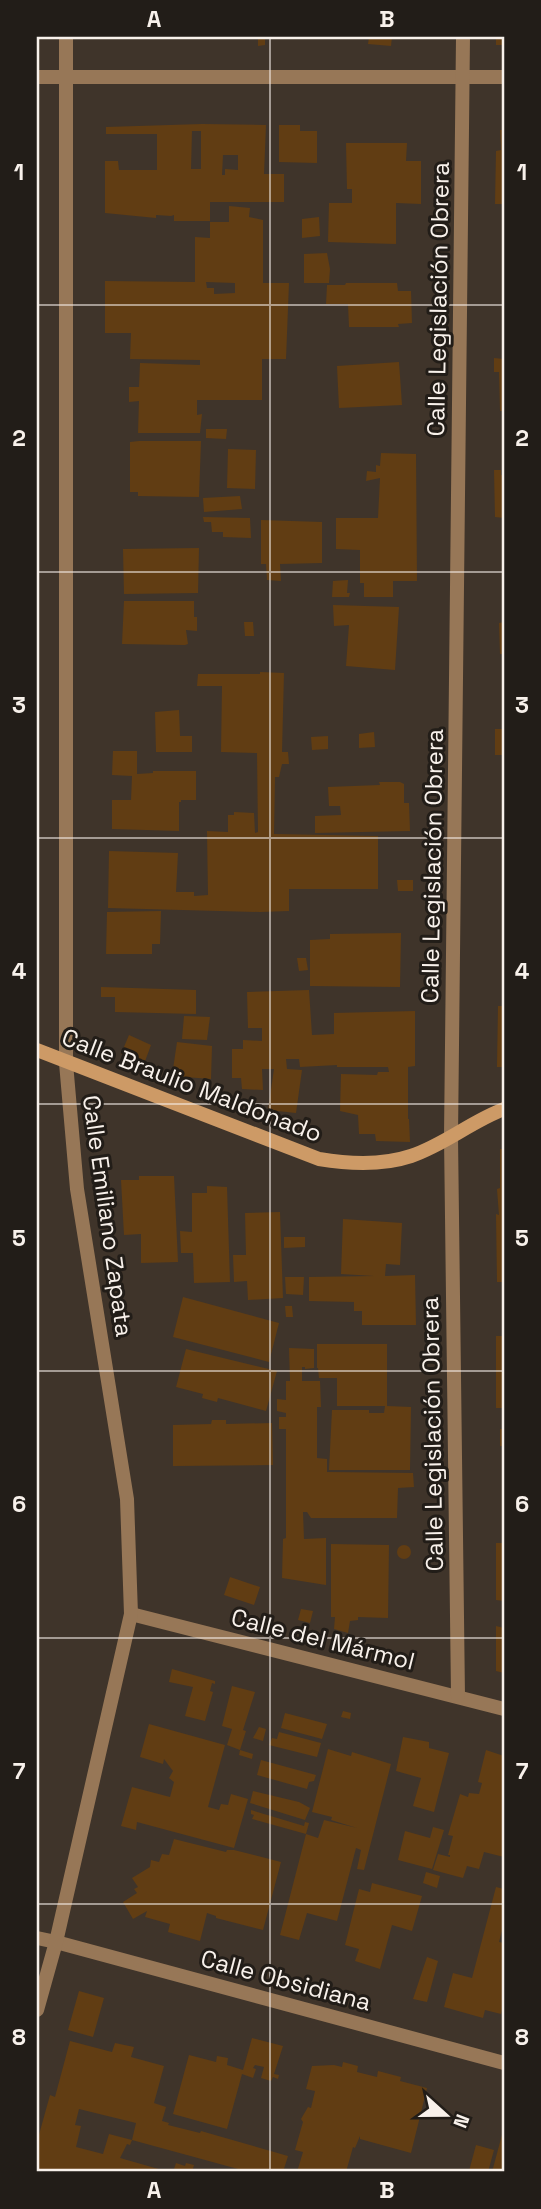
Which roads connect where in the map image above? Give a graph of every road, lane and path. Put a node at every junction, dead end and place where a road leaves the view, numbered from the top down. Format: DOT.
graph roads {
  1 [pos="66,37"];
  2 [pos="463,37"];
  3 [pos="463,76"];
  4 [pos="37,77"];
  5 [pos="66,77"];
  6 [pos="504,77"];
  7 [pos="37,1050"];
  8 [pos="65,1063"];
  9 [pos="504,1109"];
  10 [pos="451,1137"];
  11 [pos="131,1614"];
  12 [pos="458,1696"];
  13 [pos="504,1709"];
  14 [pos="37,1938"];
  15 [pos="56,1942"];
  16 [pos="37,2010"];
  17 [pos="504,2063"];
  1 -- 5 [label="street, Calle Emiliano Zapata"];
  2 -- 3 [label="street, Calle Legislación Obrera"];
  3 -- 5 [label="street"];
  3 -- 6 [label="street"];
  3 -- 10 [label="street, Calle Legislación Obrera"];
  4 -- 5 [label="street"];
  5 -- 8 [label="street, Calle Emiliano Zapata"];
  7 -- 8 [label="street, Calle Braulio Maldonado"];
  8 -- 10 [label="street, Calle Braulio Maldonado"];
  8 -- 11 [label="street, Calle Emiliano Zapata"];
  9 -- 10 [label="street, Calle Braulio Maldonado"];
  10 -- 12 [label="street, Calle Legislación Obrera"];
  11 -- 12 [label="street, Calle del Mármol"];
  11 -- 15 [label="street, Calle Emiliano Zapata"];
  12 -- 13 [label="street, Calle del Mármol"];
  14 -- 15 [label="street, Calle Obsidiana"];
  15 -- 16 [label="street, Calle Emiliano Zapata"];
  15 -- 17 [label="street, Calle Obsidiana"];
}
